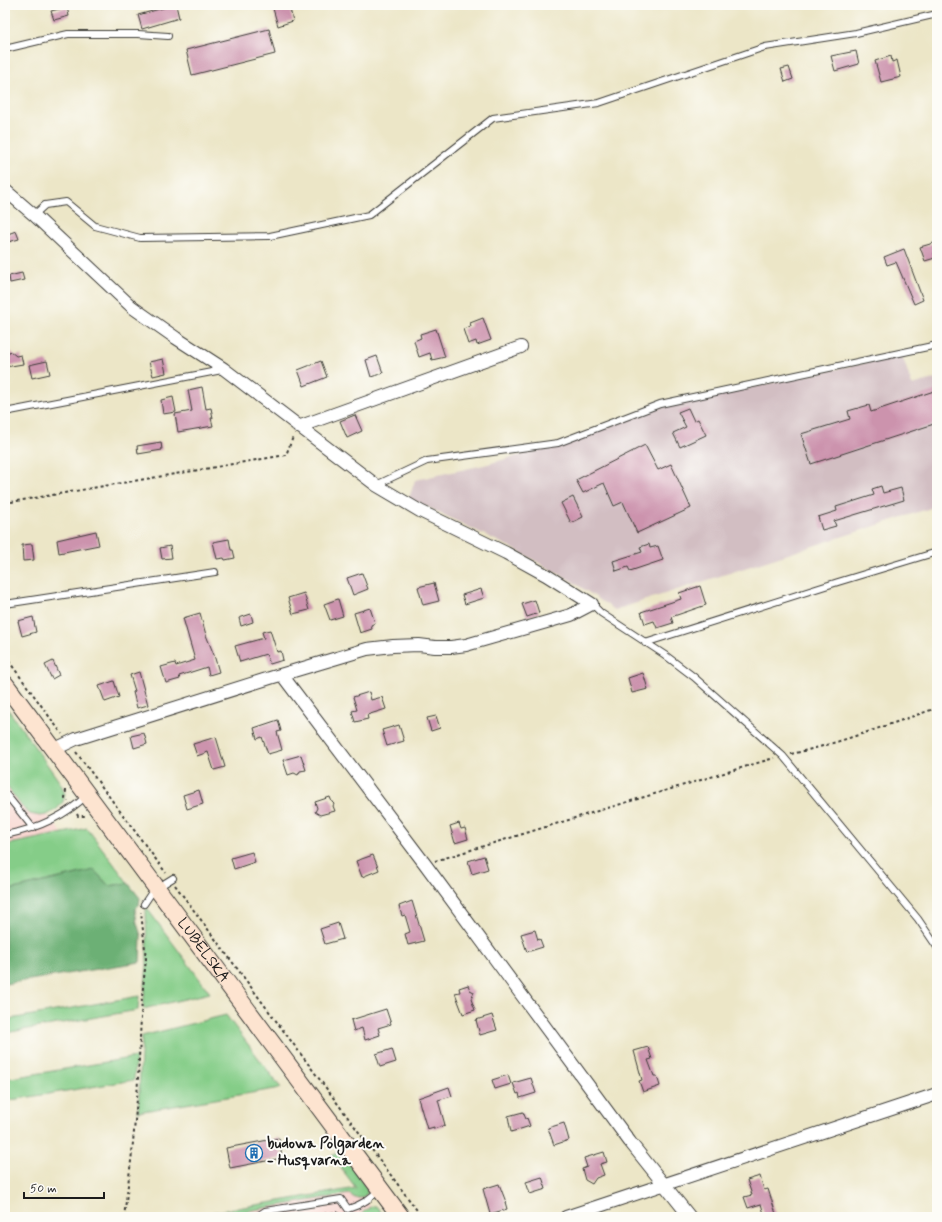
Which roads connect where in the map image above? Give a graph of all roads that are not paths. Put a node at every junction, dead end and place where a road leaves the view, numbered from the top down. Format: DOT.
graph roads {
  1 [pos="937,14"];
  2 [pos="168,36"];
  3 [pos="5,49"];
  4 [pos="5,190"];
  5 [pos="34,215"];
  6 [pos="937,345"];
  7 [pos="521,347"];
  8 [pos="224,369"];
  9 [pos="5,412"];
  10 [pos="298,427"];
  11 [pos="376,485"];
  12 [pos="937,552"];
  13 [pos="215,572"];
  14 [pos="5,604"];
  15 [pos="592,604"];
  16 [pos="645,643"];
  17 [pos="282,675"];
  18 [pos="5,684"];
  19 [pos="53,750"];
  20 [pos="5,792"];
  21 [pos="87,794"];
  22 [pos="33,828"];
  23 [pos="5,835"];
  24 [pos="163,885"];
  25 [pos="144,904"];
  26 [pos="937,947"];
  27 [pos="937,1094"];
  28 [pos="664,1184"];
  29 [pos="380,1188"];
  30 [pos="256,1217"];
  31 [pos="401,1217"];
  32 [pos="566,1217"];
  33 [pos="690,1217"];
  1 -- 5 [label="lane"];
  2 -- 3 [label="lane"];
  4 -- 5 [label="street"];
  5 -- 8 [label="street"];
  6 -- 11 [label="lane"];
  7 -- 10 [label="street"];
  8 -- 9 [label="lane"];
  8 -- 10 [label="street"];
  10 -- 11 [label="street"];
  11 -- 15 [label="street"];
  12 -- 16 [label="lane"];
  13 -- 14 [label="lane"];
  15 -- 16 [label="lane"];
  15 -- 17 [label="street"];
  16 -- 26 [label="lane"];
  17 -- 19 [label="street"];
  17 -- 28 [label="street"];
  18 -- 19 [label="main road, LUBELSKA"];
  19 -- 21 [label="main road, LUBELSKA"];
  20 -- 22 [label="lane"];
  21 -- 22 [label="lane"];
  21 -- 24 [label="main road, LUBELSKA"];
  22 -- 23 [label="lane"];
  24 -- 25 [label="lane"];
  24 -- 29 [label="main road, LUBELSKA"];
  27 -- 28 [label="street"];
  28 -- 32 [label="street"];
  28 -- 33 [label="street"];
  29 -- 30 [label="lane"];
  29 -- 31 [label="main road, LUBELSKA"];
}
